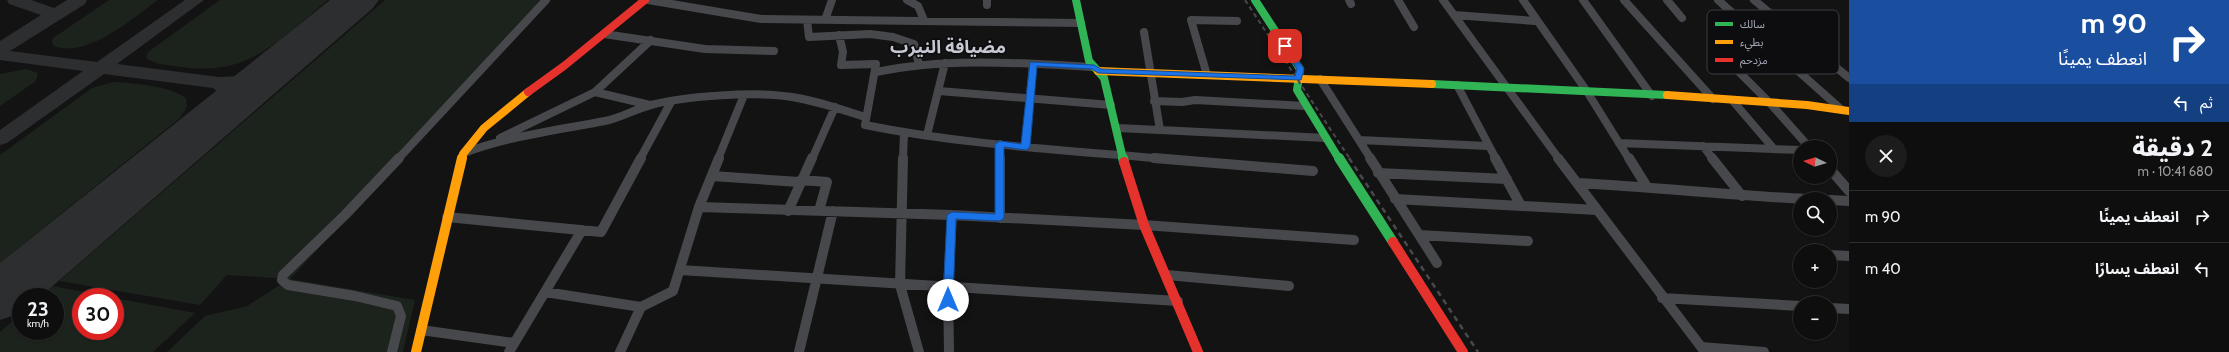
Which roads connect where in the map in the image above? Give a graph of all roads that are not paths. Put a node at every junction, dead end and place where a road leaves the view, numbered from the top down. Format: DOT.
graph roads {
  1 [pos="546,0"];
  2 [pos="646,0"];
  3 [pos="832,0"];
  4 [pos="907,0"];
  5 [pos="1076,0"];
  6 [pos="1255,0"];
  7 [pos="1398,0"];
  8 [pos="1443,0"];
  9 [pos="1523,0"];
  10 [pos="1583,0"];
  11 [pos="1624,0"];
  12 [pos="1667,0"];
  13 [pos="1718,0"];
  14 [pos="1754,0"];
  15 [pos="1730,10"];
  16 [pos="1766,10"];
  17 [pos="1454,15"];
  18 [pos="1682,18"];
  19 [pos="807,20"];
  20 [pos="825,20"];
  21 [pos="924,20"];
  22 [pos="1237,21"];
  23 [pos="1535,21"];
  24 [pos="1081,23"];
  25 [pos="1414,27"];
  26 [pos="1144,32"];
  27 [pos="604,34"];
  28 [pos="839,35"];
  29 [pos="650,40"];
  30 [pos="774,51"];
  31 [pos="944,63"];
  32 [pos="919,64"];
  33 [pos="1033,64"];
  34 [pos="1096,69"];
  35 [pos="1839,70"];
  36 [pos="876,72"];
  37 [pos="1151,73"];
  38 [pos="1741,74"];
  39 [pos="1803,74"];
  40 [pos="1207,75"];
  41 [pos="1298,78"];
  42 [pos="1849,78"];
  43 [pos="1320,79"];
  44 [pos="1457,85"];
  45 [pos="1506,87"];
  46 [pos="1586,90"];
  47 [pos="939,91"];
  48 [pos="595,92"];
  49 [pos="744,95"];
  50 [pos="1652,96"];
  51 [pos="1713,99"];
  52 [pos="1030,100"];
  53 [pos="1732,100"];
  54 [pos="1154,101"];
  55 [pos="671,102"];
  56 [pos="1769,102"];
  57 [pos="650,105"];
  58 [pos="1111,105"];
  59 [pos="1305,106"];
  60 [pos="834,107"];
  61 [pos="1845,110"];
  62 [pos="865,117"];
  63 [pos="1117,128"];
  64 [pos="1160,130"];
  65 [pos="904,133"];
  66 [pos="928,134"];
  67 [pos="1326,138"];
  68 [pos="1359,140"];
  69 [pos="1803,140"];
  70 [pos="490,143"];
  71 [pos="1619,143"];
  72 [pos="1000,144"];
  73 [pos="1488,146"];
  74 [pos="1703,146"];
  75 [pos="1026,147"];
  76 [pos="1774,148"];
  77 [pos="1793,149"];
  78 [pos="464,153"];
  79 [pos="1122,156"];
  80 [pos="1313,171"];
  81 [pos="1378,173"];
  82 [pos="712,176"];
  83 [pos="1837,177"];
  84 [pos="1507,179"];
  85 [pos="800,181"];
  86 [pos="1577,183"];
  87 [pos="1647,187"];
  88 [pos="1849,191"];
  89 [pos="1742,196"];
  90 [pos="1793,198"];
  91 [pos="1395,199"];
  92 [pos="1837,200"];
  93 [pos="1849,201"];
  94 [pos="1520,204"];
  95 [pos="699,207"];
  96 [pos="1597,210"];
  97 [pos="788,211"];
  98 [pos="819,211"];
  99 [pos="833,211"];
  100 [pos="902,214"];
  101 [pos="952,215"];
  102 [pos="447,217"];
  103 [pos="1000,218"];
  104 [pos="1144,225"];
  105 [pos="582,230"];
  106 [pos="1419,235"];
  107 [pos="1354,240"];
  108 [pos="1528,241"];
  109 [pos="1837,255"];
  110 [pos="1849,256"];
  111 [pos="1437,263"];
  112 [pos="680,270"];
  113 [pos="1166,275"];
  114 [pos="817,277"];
  115 [pos="900,285"];
  116 [pos="1289,286"];
  117 [pos="948,288"];
  118 [pos="546,292"];
  119 [pos="1662,298"];
  120 [pos="1178,301"];
  121 [pos="1793,306"];
  122 [pos="641,308"];
  123 [pos="1837,308"];
  124 [pos="1849,309"];
  125 [pos="421,330"];
  126 [pos="512,348"];
  127 [pos="1703,350"];
  128 [pos="392,352"];
  129 [pos="416,352"];
  130 [pos="620,352"];
  131 [pos="799,352"];
  132 [pos="919,352"];
  133 [pos="949,352"];
  134 [pos="1198,352"];
  135 [pos="1463,352"];
  136 [pos="1764,352"];
  1 -- 128 [label="street"];
  2 -- 19 [label="street"];
  2 -- 27 [label="street"];
  3 -- 20 [label="street"];
  4 -- 21 [label="street"];
  5 -- 24 [label="street"];
  6 -- 41 [label="street"];
  7 -- 25 [label="street"];
  8 -- 17 [label="street"];
  9 -- 23 [label="street"];
  10 -- 50 [label="street"];
  11 -- 51 [label="street"];
  12 -- 18 [label="street"];
  13 -- 15 [label="street"];
  14 -- 16 [label="street"];
  17 -- 23 [label="street"];
  17 -- 45 [label="street"];
  19 -- 20 [label="street"];
  19 -- 28 [label="street"];
  20 -- 21 [label="street"];
  21 -- 24 [label="street"];
  22 -- 40 [label="street"];
  23 -- 46 [label="street"];
  24 -- 34 [label="street"];
  26 -- 37 [label="street"];
  27 -- 29 [label="street"];
  27 -- 78 [label="street"];
  28 -- 32 [label="street"];
  28 -- 36 [label="street"];
  29 -- 30 [label="street"];
  29 -- 48 [label="street"];
  31 -- 32 [label="street"];
  31 -- 33 [label="street"];
  31 -- 47 [label="street"];
  32 -- 36 [label="street"];
  33 -- 34 [label="street"];
  33 -- 52 [label="street"];
  34 -- 37 [label="street"];
  34 -- 58 [label="street"];
  35 -- 42 [label="street"];
  36 -- 62 [label="street"];
  37 -- 40 [label="street"];
  37 -- 54 [label="street"];
  38 -- 56 [label="street"];
  39 -- 61 [label="street"];
  40 -- 41 [label="street"];
  41 -- 43 [label="street"];
  41 -- 59 [label="street"];
  43 -- 44 [label="street"];
  43 -- 68 [label="street"];
  44 -- 45 [label="street"];
  44 -- 73 [label="street"];
  45 -- 46 [label="street"];
  45 -- 86 [label="street"];
  46 -- 50 [label="street"];
  46 -- 71 [label="street"];
  47 -- 52 [label="street"];
  47 -- 66 [label="street"];
  48 -- 57 [label="street"];
  48 -- 70 [label="street"];
  49 -- 55 [label="street"];
  49 -- 60 [label="street"];
  49 -- 82 [label="street"];
  50 -- 51 [label="street"];
  51 -- 53 [label="street"];
  52 -- 58 [label="street"];
  52 -- 75 [label="street"];
  53 -- 56 [label="street"];
  53 -- 76 [label="street"];
  54 -- 59 [label="street"];
  54 -- 64 [label="street"];
  55 -- 57 [label="street"];
  55 -- 105 [label="street"];
  56 -- 61 [label="street"];
  56 -- 69 [label="street"];
  57 -- 70 [label="street"];
  58 -- 63 [label="street"];
  59 -- 67 [label="street"];
  60 -- 62 [label="street"];
  60 -- 85 [label="street"];
  62 -- 65 [label="street"];
  63 -- 64 [label="street"];
  63 -- 79 [label="street"];
  64 -- 67 [label="street"];
  65 -- 66 [label="street"];
  65 -- 100 [label="street"];
  66 -- 72 [label="street"];
  67 -- 135 [label="street"];
  68 -- 73 [label="street"];
  68 -- 81 [label="street"];
  70 -- 78 [label="street"];
  71 -- 74 [label="street"];
  71 -- 87 [label="street"];
  72 -- 75 [label="street"];
  72 -- 103 [label="street"];
  73 -- 84 [label="street"];
  74 -- 76 [label="street"];
  74 -- 89 [label="street"];
  75 -- 79 [label="street"];
  76 -- 77 [label="street"];
  78 -- 102 [label="street"];
  79 -- 80 [label="street"];
  79 -- 104 [label="street"];
  81 -- 84 [label="street"];
  81 -- 91 [label="street"];
  82 -- 85 [label="street"];
  82 -- 95 [label="street"];
  83 -- 88 [label="street"];
  84 -- 94 [label="street"];
  85 -- 97 [label="street"];
  85 -- 98 [label="street"];
  86 -- 87 [label="street"];
  86 -- 96 [label="street"];
  87 -- 89 [label="street"];
  89 -- 90 [label="street"];
  91 -- 94 [label="street"];
  91 -- 106 [label="street"];
  92 -- 93 [label="street"];
  94 -- 96 [label="street"];
  95 -- 97 [label="street"];
  95 -- 112 [label="street"];
  96 -- 119 [label="street"];
  97 -- 98 [label="street"];
  98 -- 99 [label="street"];
  99 -- 100 [label="street"];
  99 -- 114 [label="street"];
  100 -- 101 [label="street"];
  100 -- 115 [label="street"];
  101 -- 103 [label="street"];
  101 -- 117 [label="street"];
  102 -- 105 [label="street"];
  102 -- 125 [label="street"];
  103 -- 104 [label="street"];
  104 -- 107 [label="street"];
  104 -- 113 [label="street"];
  105 -- 118 [label="street"];
  106 -- 108 [label="street"];
  106 -- 111 [label="street"];
  109 -- 110 [label="street"];
  112 -- 114 [label="street"];
  112 -- 122 [label="street"];
  113 -- 116 [label="street"];
  113 -- 120 [label="street"];
  114 -- 115 [label="street"];
  114 -- 131 [label="street"];
  115 -- 117 [label="street"];
  115 -- 132 [label="street"];
  117 -- 120 [label="street"];
  117 -- 133 [label="street"];
  118 -- 122 [label="street"];
  118 -- 126 [label="street"];
  119 -- 121 [label="street"];
  119 -- 127 [label="street"];
  120 -- 134 [label="street"];
  122 -- 130 [label="street"];
  123 -- 124 [label="street"];
  125 -- 126 [label="street"];
  125 -- 129 [label="street"];
  127 -- 136 [label="street"];
}
